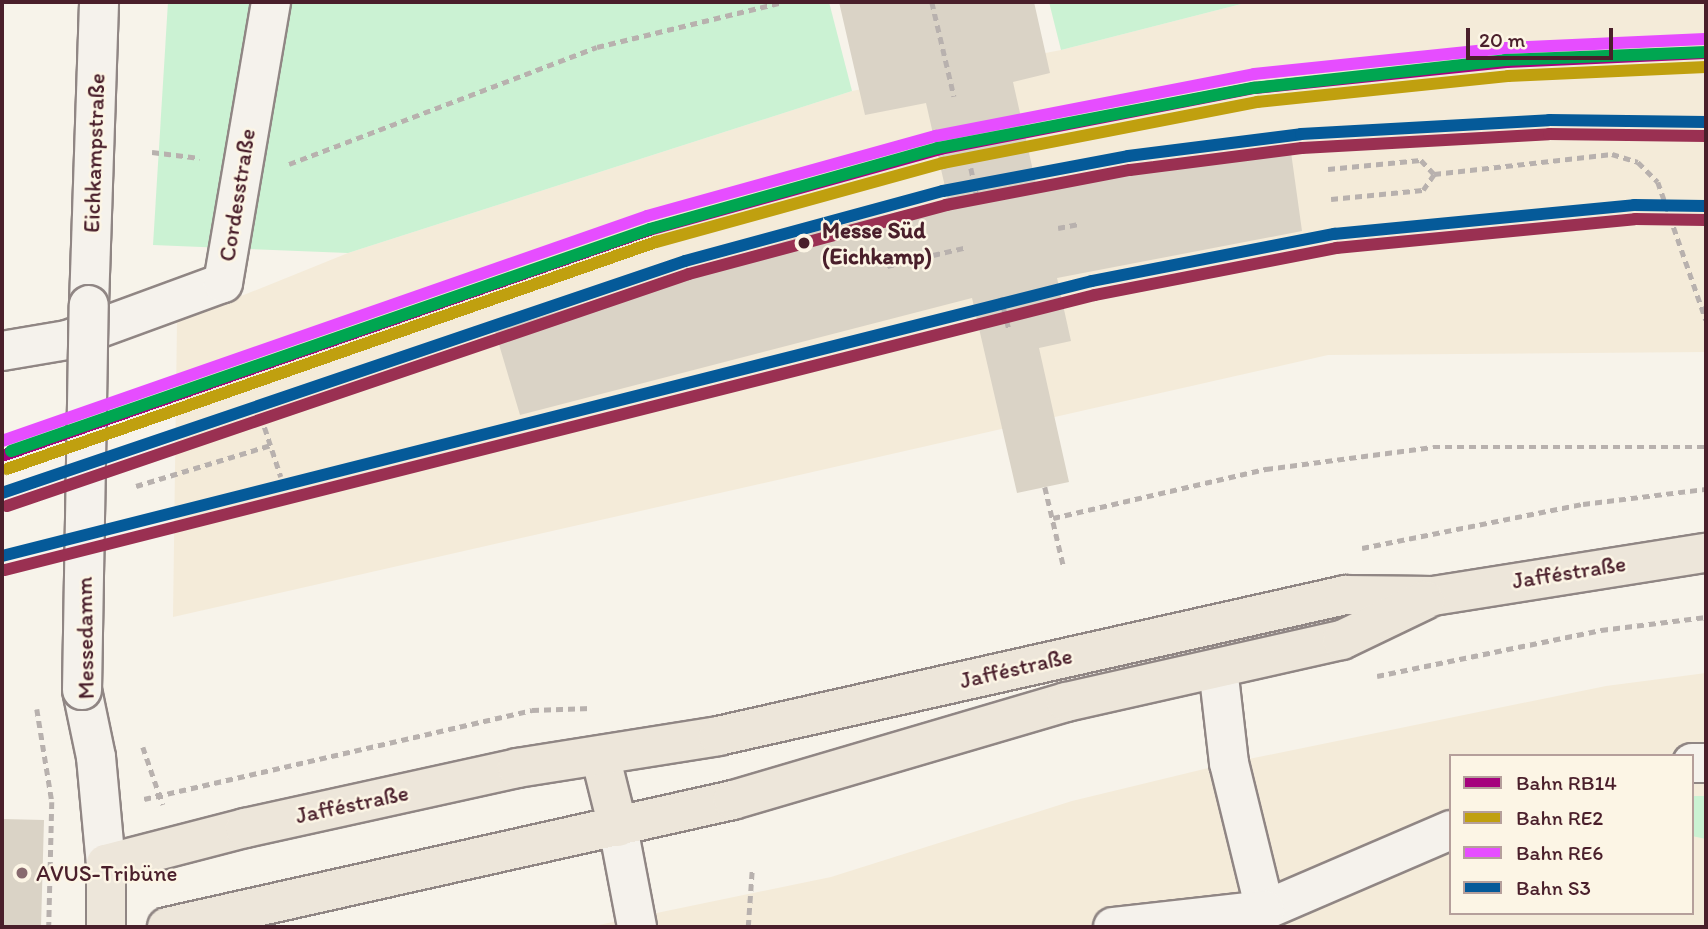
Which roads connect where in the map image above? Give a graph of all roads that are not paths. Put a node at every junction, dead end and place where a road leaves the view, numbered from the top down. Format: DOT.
graph roads {
  1 [pos="99,2"];
  2 [pos="271,2"];
  3 [pos="89,305"];
  4 [pos="2,351"];
  5 [pos="1706,553"];
  6 [pos="1433,596"];
  7 [pos="1218,668"];
  8 [pos="601,759"];
  9 [pos="618,827"];
  10 [pos="1449,831"];
  11 [pos="106,864"];
  12 [pos="1265,910"];
  13 [pos="106,927"];
  14 [pos="167,927"];
  15 [pos="637,927"];
  16 [pos="1113,927"];
  1 -- 3 [label="street, Eichkampstraße"];
  2 -- 4 [label="street, Cordesstraße"];
  3 -- 11 [label="street, Messedamm, bridge"];
  5 -- 6 [label="main road, Jafféstraße"];
  6 -- 7 [label="main road, Jafféstraße"];
  6 -- 8 [label="main road, Jafféstraße"];
  7 -- 9 [label="main road, Jafféstraße"];
  7 -- 12 [label="street"];
  8 -- 9 [label="main road"];
  8 -- 11 [label="main road, Jafféstraße"];
  9 -- 14 [label="main road, Jafféstraße"];
  9 -- 15 [label="street"];
  10 -- 12 [label="street"];
  11 -- 13 [label="main road, Messedamm"];
  12 -- 16 [label="street"];
}
